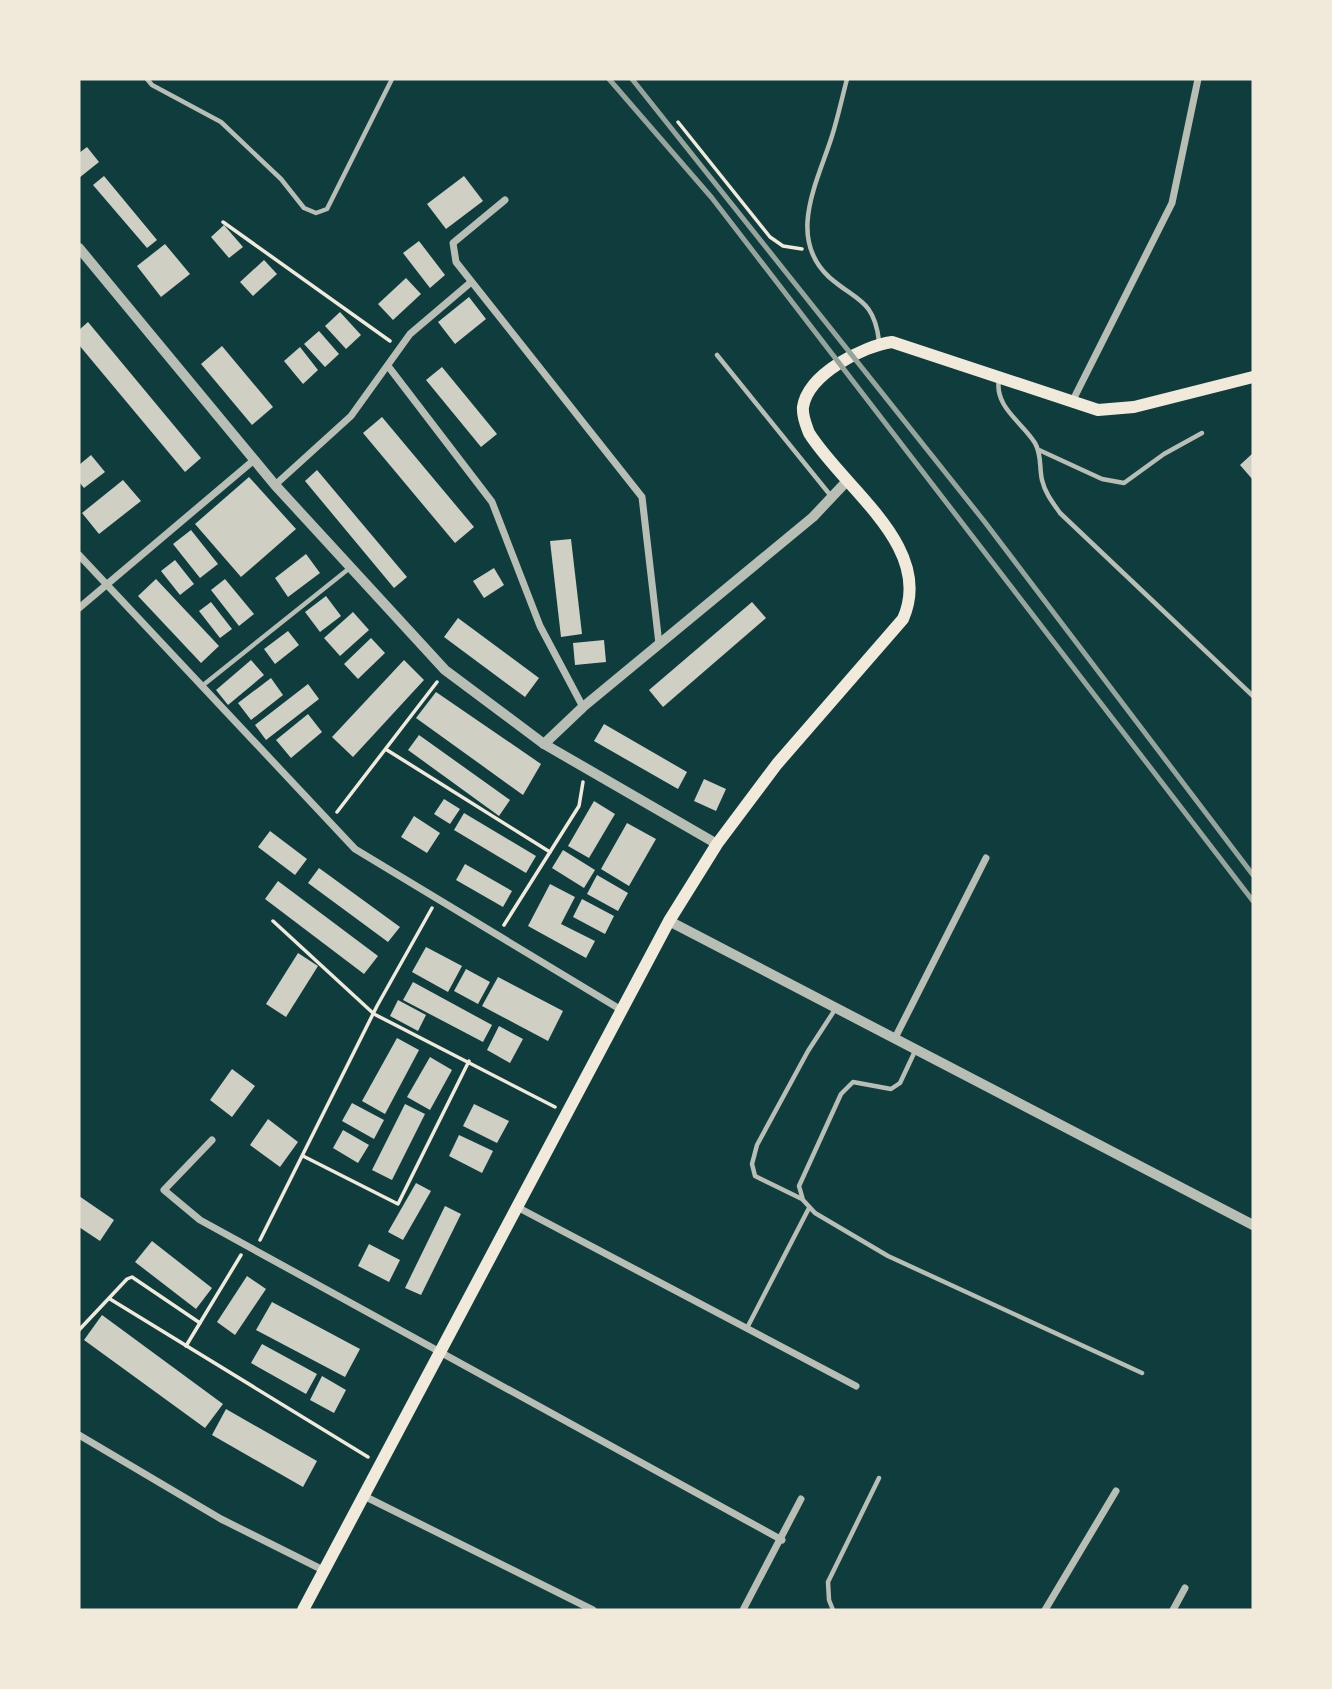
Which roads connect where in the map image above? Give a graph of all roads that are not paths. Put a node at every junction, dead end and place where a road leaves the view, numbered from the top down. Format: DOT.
graph roads {
  1 [pos="148,79"];
  2 [pos="392,79"];
  3 [pos="847,79"];
  4 [pos="1198,79"];
  5 [pos="505,200"];
  6 [pos="79,248"];
  7 [pos="470,284"];
  8 [pos="879,344"];
  9 [pos="717,355"];
  10 [pos="388,366"];
  11 [pos="1253,377"];
  12 [pos="999,379"];
  13 [pos="1072,403"];
  14 [pos="1202,433"];
  15 [pos="1039,449"];
  16 [pos="254,460"];
  17 [pos="846,482"];
  18 [pos="275,485"];
  19 [pos="832,497"];
  20 [pos="79,555"];
  21 [pos="352,566"];
  22 [pos="104,586"];
  23 [pos="79,608"];
  24 [pos="659,645"];
  25 [pos="201,687"];
  26 [pos="1253,696"];
  27 [pos="583,707"];
  28 [pos="544,744"];
  29 [pos="718,844"];
  30 [pos="986,858"];
  31 [pos="669,921"];
  32 [pos="836,1008"];
  33 [pos="623,1012"];
  34 [pos="894,1038"];
  35 [pos="916,1049"];
  36 [pos="212,1140"];
  37 [pos="803,1200"];
  38 [pos="810,1207"];
  39 [pos="519,1208"];
  40 [pos="1253,1226"];
  41 [pos="747,1328"];
  42 [pos="440,1354"];
  43 [pos="1142,1373"];
  44 [pos="856,1386"];
  45 [pos="79,1435"];
  46 [pos="879,1478"];
  47 [pos="1116,1491"];
  48 [pos="366,1497"];
  49 [pos="801,1499"];
  50 [pos="782,1540"];
  51 [pos="323,1570"];
  52 [pos="1185,1588"];
  53 [pos="303,1610"];
  54 [pos="593,1610"];
  55 [pos="743,1610"];
  56 [pos="833,1610"];
  57 [pos="1045,1610"];
  58 [pos="1173,1610"];
  1 -- 2 [label="lane"];
  3 -- 8 [label="lane"];
  4 -- 13 [label="street"];
  5 -- 7 [label="street"];
  6 -- 16 [label="street"];
  7 -- 10 [label="street"];
  7 -- 24 [label="street"];
  8 -- 12 [label="main road"];
  8 -- 17 [label="main road"];
  9 -- 19 [label="lane"];
  10 -- 18 [label="street"];
  10 -- 27 [label="street"];
  11 -- 13 [label="main road"];
  12 -- 13 [label="main road"];
  12 -- 15 [label="lane"];
  14 -- 15 [label="lane"];
  15 -- 26 [label="lane"];
  16 -- 18 [label="street"];
  16 -- 22 [label="street"];
  17 -- 19 [label="street"];
  17 -- 29 [label="main road"];
  18 -- 21 [label="street"];
  19 -- 24 [label="street"];
  20 -- 22 [label="street"];
  21 -- 25 [label="lane"];
  21 -- 28 [label="street"];
  22 -- 23 [label="street"];
  22 -- 25 [label="street"];
  24 -- 27 [label="street"];
  25 -- 33 [label="street"];
  27 -- 28 [label="street"];
  28 -- 29 [label="street"];
  29 -- 31 [label="main road"];
  30 -- 34 [label="street"];
  31 -- 32 [label="street"];
  31 -- 33 [label="main road"];
  32 -- 34 [label="street"];
  32 -- 37 [label="lane"];
  33 -- 39 [label="main road"];
  34 -- 35 [label="street"];
  35 -- 37 [label="lane"];
  35 -- 40 [label="street"];
  36 -- 42 [label="street"];
  37 -- 38 [label="lane"];
  38 -- 41 [label="lane"];
  38 -- 43 [label="lane"];
  39 -- 41 [label="street"];
  39 -- 42 [label="main road"];
  41 -- 44 [label="street"];
  42 -- 48 [label="main road"];
  42 -- 50 [label="street"];
  45 -- 51 [label="street"];
  46 -- 56 [label="lane"];
  47 -- 57 [label="street"];
  48 -- 51 [label="main road"];
  48 -- 54 [label="street"];
  49 -- 50 [label="street"];
  50 -- 55 [label="street"];
  51 -- 53 [label="main road"];
  52 -- 58 [label="street"];
}
